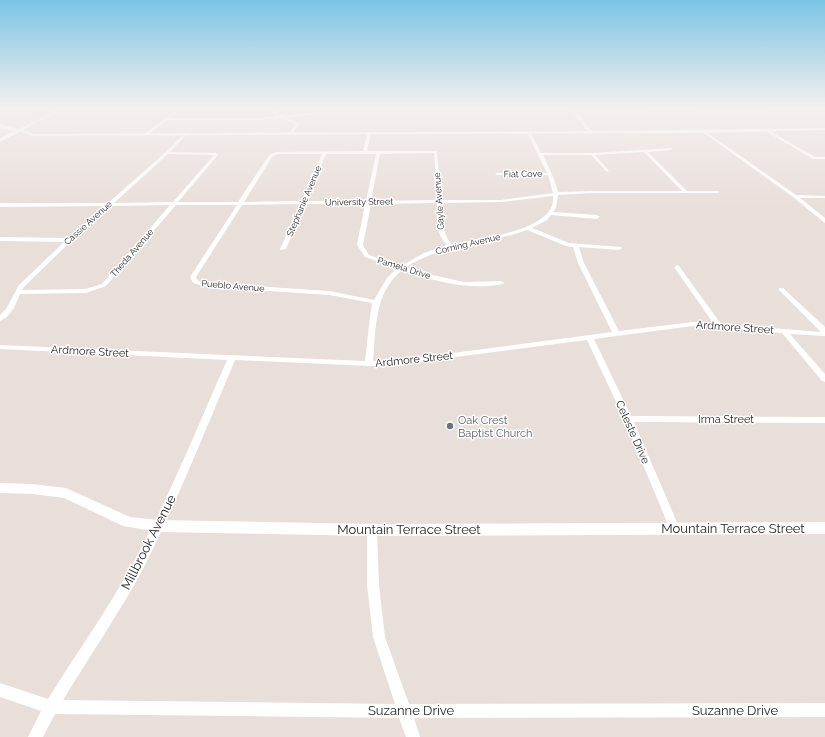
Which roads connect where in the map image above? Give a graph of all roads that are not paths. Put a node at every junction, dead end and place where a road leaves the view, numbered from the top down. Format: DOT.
graph roads {
  1 [pos="177,142"];
  2 [pos="368,142"];
  3 [pos="533,142"];
  4 [pos="720,142"];
  5 [pos="787,142"];
  6 [pos="671,149"];
  7 [pos="644,150"];
  8 [pos="324,152"];
  9 [pos="366,152"];
  10 [pos="378,152"];
  11 [pos="167,153"];
  12 [pos="539,154"];
  13 [pos="592,154"];
  14 [pos="825,158"];
  15 [pos="607,171"];
  16 [pos="498,174"];
  17 [pos="548,174"];
  18 [pos="686,192"];
  19 [pos="718,192"];
  20 [pos="556,194"];
  21 [pos="795,196"];
  22 [pos="825,197"];
  23 [pos="368,202"];
  24 [pos="439,202"];
  25 [pos="174,203"];
  26 [pos="302,203"];
  27 [pos="109,204"];
  28 [pos="239,204"];
  29 [pos="0,205"];
  30 [pos="550,213"];
  31 [pos="597,217"];
  32 [pos="825,221"];
  33 [pos="526,228"];
  34 [pos="0,239"];
  35 [pos="69,240"];
  36 [pos="451,246"];
  37 [pos="576,246"];
  38 [pos="619,248"];
  39 [pos="283,249"];
  40 [pos="677,267"];
  41 [pos="402,268"];
  42 [pos="501,283"];
  43 [pos="781,289"];
  44 [pos="18,292"];
  45 [pos="376,302"];
  46 [pos="0,318"];
  47 [pos="718,325"];
  48 [pos="783,330"];
  49 [pos="825,331"];
  50 [pos="616,333"];
  51 [pos="825,334"];
  52 [pos="590,338"];
  53 [pos="0,347"];
  54 [pos="232,358"];
  55 [pos="369,364"];
  56 [pos="825,379"];
  57 [pos="628,419"];
  58 [pos="825,420"];
  59 [pos="0,488"];
  60 [pos="158,526"];
  61 [pos="674,527"];
  62 [pos="825,528"];
  63 [pos="372,530"];
  64 [pos="0,690"];
  65 [pos="50,708"];
  66 [pos="825,710"];
  67 [pos="405,711"];
  68 [pos="35,737"];
  69 [pos="413,737"];
  1 -- 11 [label="street, Cassie Avenue"];
  2 -- 9 [label="street"];
  3 -- 12 [label="street"];
  4 -- 21 [label="street"];
  5 -- 14 [label="street"];
  6 -- 7 [label="street"];
  7 -- 13 [label="street"];
  7 -- 18 [label="street"];
  8 -- 9 [label="street"];
  8 -- 26 [label="street, Stephanie Avenue"];
  8 -- 28 [label="street, Pueblo Avenue"];
  9 -- 10 [label="street"];
  10 -- 23 [label="street, Pamela Drive"];
  10 -- 24 [label="street, Gayle Avenue"];
  11 -- 25 [label="street, Theda Avenue"];
  11 -- 27 [label="street, Cassie Avenue"];
  12 -- 13 [label="street"];
  12 -- 17 [label="street"];
  13 -- 15 [label="street"];
  16 -- 17 [label="street, Fiat Cove"];
  17 -- 20 [label="street"];
  18 -- 19 [label="street, University Street"];
  18 -- 20 [label="street, University Street"];
  20 -- 24 [label="street, University Street"];
  20 -- 30 [label="street"];
  21 -- 22 [label="street"];
  21 -- 32 [label="street"];
  23 -- 24 [label="street, University Street"];
  23 -- 26 [label="street, University Street"];
  23 -- 41 [label="street, Pamela Drive"];
  24 -- 36 [label="street, Gayle Avenue"];
  25 -- 27 [label="street, University Street"];
  25 -- 28 [label="street, University Street"];
  25 -- 44 [label="street, Theda Avenue"];
  26 -- 28 [label="street, University Street"];
  26 -- 39 [label="street, Stephanie Avenue"];
  27 -- 29 [label="street, University Street"];
  27 -- 35 [label="street, Cassie Avenue"];
  28 -- 45 [label="street, Pueblo Avenue"];
  30 -- 31 [label="street"];
  30 -- 33 [label="street, Corning Avenue"];
  33 -- 36 [label="street, Corning Avenue"];
  33 -- 37 [label="street"];
  34 -- 35 [label="street"];
  35 -- 44 [label="street, Cassie Avenue"];
  36 -- 41 [label="street, Corning Avenue"];
  37 -- 38 [label="street"];
  37 -- 50 [label="street"];
  40 -- 47 [label="street"];
  41 -- 42 [label="street, Pamela Drive"];
  41 -- 45 [label="street, Corning Avenue"];
  43 -- 49 [label="street"];
  44 -- 46 [label="street, Cassie Avenue"];
  45 -- 55 [label="street, Corning Avenue"];
  47 -- 48 [label="street, Ardmore Street"];
  47 -- 50 [label="street, Ardmore Street"];
  48 -- 51 [label="street, Ardmore Street"];
  48 -- 56 [label="street"];
  50 -- 52 [label="street, Ardmore Street"];
  52 -- 55 [label="street, Ardmore Street"];
  52 -- 57 [label="street, Celeste Drive"];
  53 -- 54 [label="street, Ardmore Street"];
  54 -- 55 [label="street, Ardmore Street"];
  54 -- 60 [label="street, Millbrook Avenue"];
  57 -- 58 [label="street, Irma Street"];
  57 -- 61 [label="street, Celeste Drive"];
  59 -- 60 [label="street, Mountain Terrace Street"];
  60 -- 63 [label="street, Mountain Terrace Street"];
  60 -- 65 [label="street, Millbrook Avenue"];
  61 -- 62 [label="street, Mountain Terrace Street"];
  61 -- 63 [label="street, Mountain Terrace Street"];
  63 -- 67 [label="street"];
  64 -- 65 [label="street, Suzanne Drive"];
  65 -- 67 [label="street, Suzanne Drive"];
  65 -- 68 [label="street, Millbrook Avenue"];
  66 -- 67 [label="street, Suzanne Drive"];
  67 -- 69 [label="street"];
}
